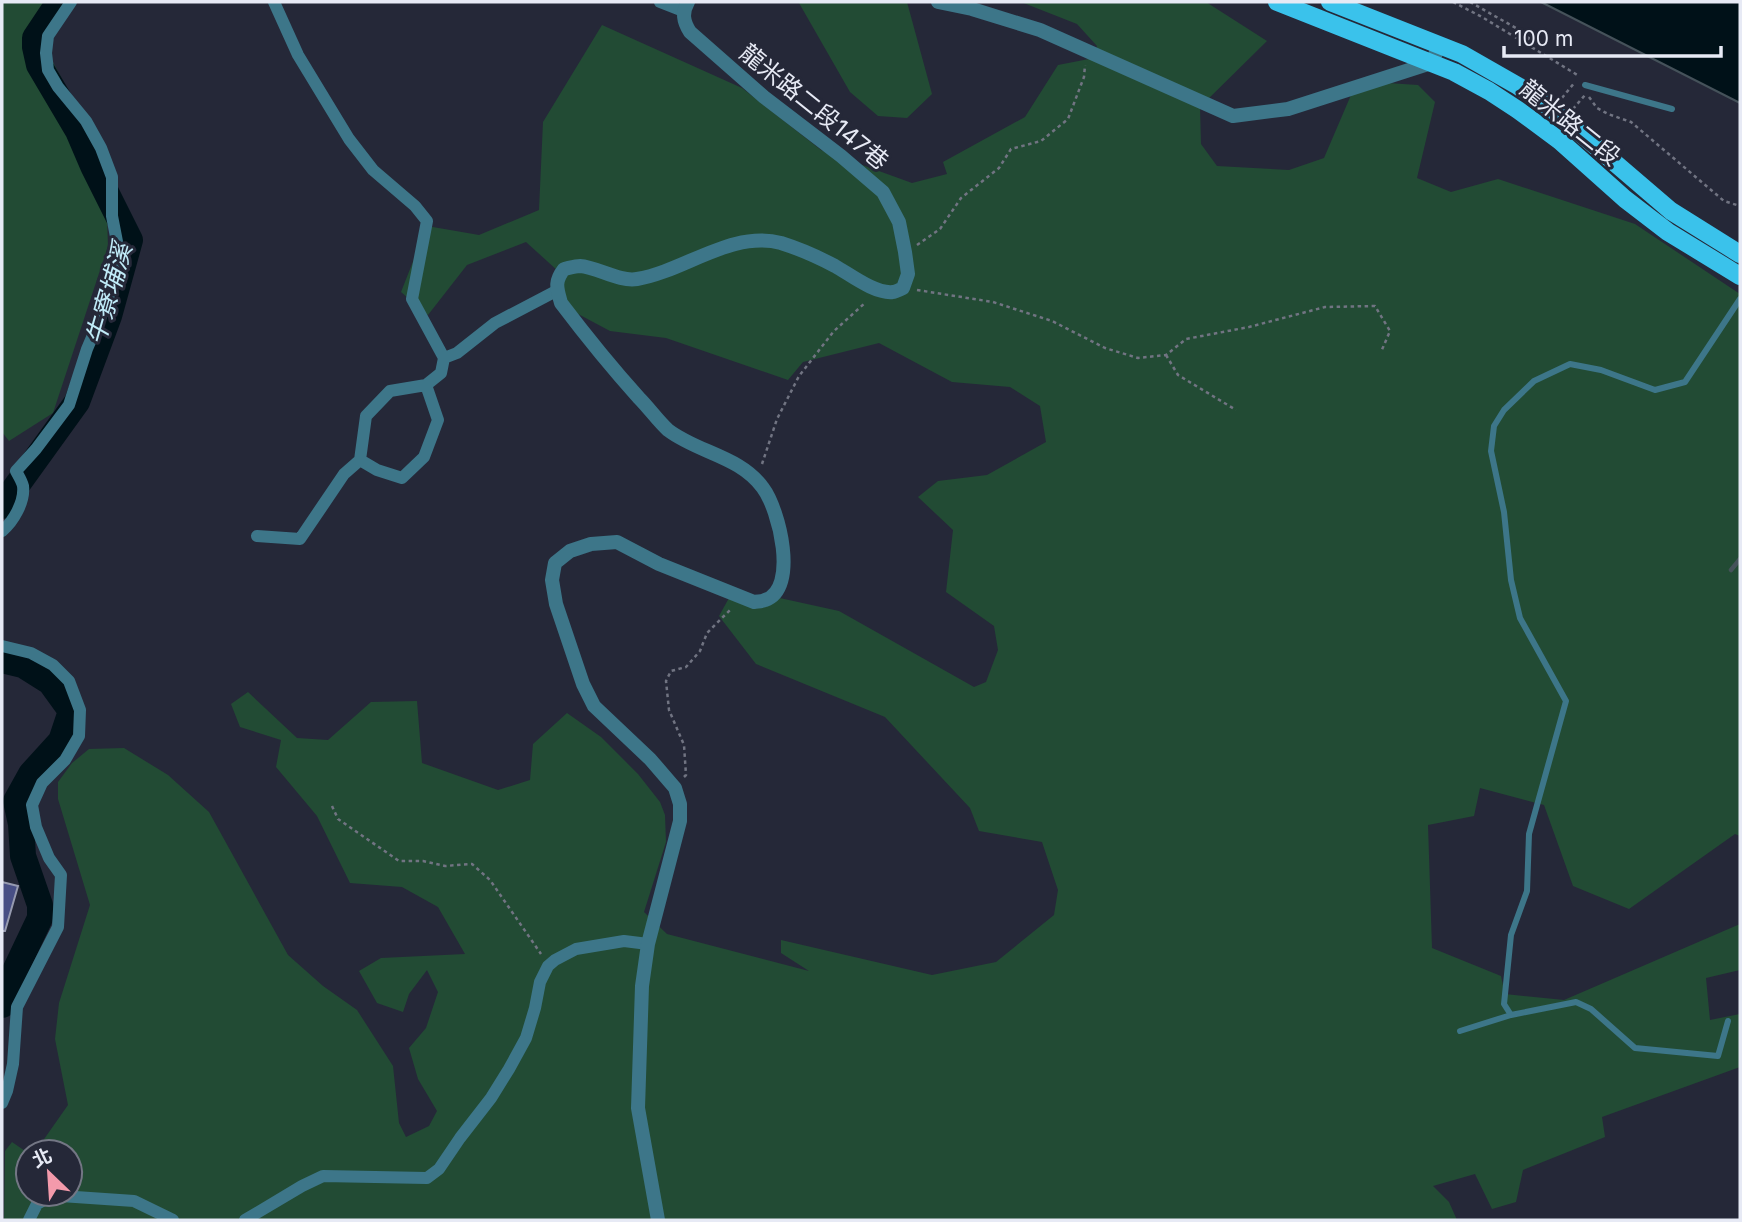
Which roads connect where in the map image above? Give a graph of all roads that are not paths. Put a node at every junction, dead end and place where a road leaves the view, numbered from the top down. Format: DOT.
graph roads {
  1 [pos="71,2"];
  2 [pos="274,2"];
  3 [pos="660,2"];
  4 [pos="938,2"];
  5 [pos="1277,2"];
  6 [pos="1330,2"];
  7 [pos="685,7"];
  8 [pos="1440,45"];
  9 [pos="1431,63"];
  10 [pos="1586,89"];
  11 [pos="1672,109"];
  12 [pos="1740,254"];
  13 [pos="1740,276"];
  14 [pos="558,290"];
  15 [pos="1740,299"];
  16 [pos="444,358"];
  17 [pos="426,385"];
  18 [pos="360,460"];
  19 [pos="2,531"];
  20 [pos="257,536"];
  21 [pos="2,646"];
  22 [pos="648,944"];
  23 [pos="1511,1015"];
  24 [pos="1728,1021"];
  25 [pos="1460,1031"];
  26 [pos="2,1103"];
  27 [pos="29,1220"];
  28 [pos="173,1220"];
  29 [pos="246,1220"];
  30 [pos="658,1220"];
  1 -- 19 [label="street"];
  2 -- 16 [label="street"];
  3 -- 7 [label="street"];
  4 -- 9 [label="street"];
  5 -- 9 [label="main road, 龍米路二段"];
  6 -- 8 [label="main road, 龍米路二段"];
  7 -- 14 [label="street, 龍米路二段147巷"];
  8 -- 9 [label="street"];
  8 -- 12 [label="main road, 龍米路二段"];
  9 -- 13 [label="main road, 龍米路二段"];
  10 -- 11 [label="lane"];
  14 -- 16 [label="street"];
  14 -- 22 [label="street"];
  15 -- 23 [label="lane"];
  16 -- 17 [label="street"];
  17 -- 18 [label="street"];
  17 -- 18 [label="street"];
  18 -- 20 [label="street"];
  21 -- 26 [label="street"];
  22 -- 29 [label="street"];
  22 -- 30 [label="street"];
  23 -- 24 [label="lane"];
  23 -- 25 [label="lane"];
  27 -- 28 [label="street"];
}
